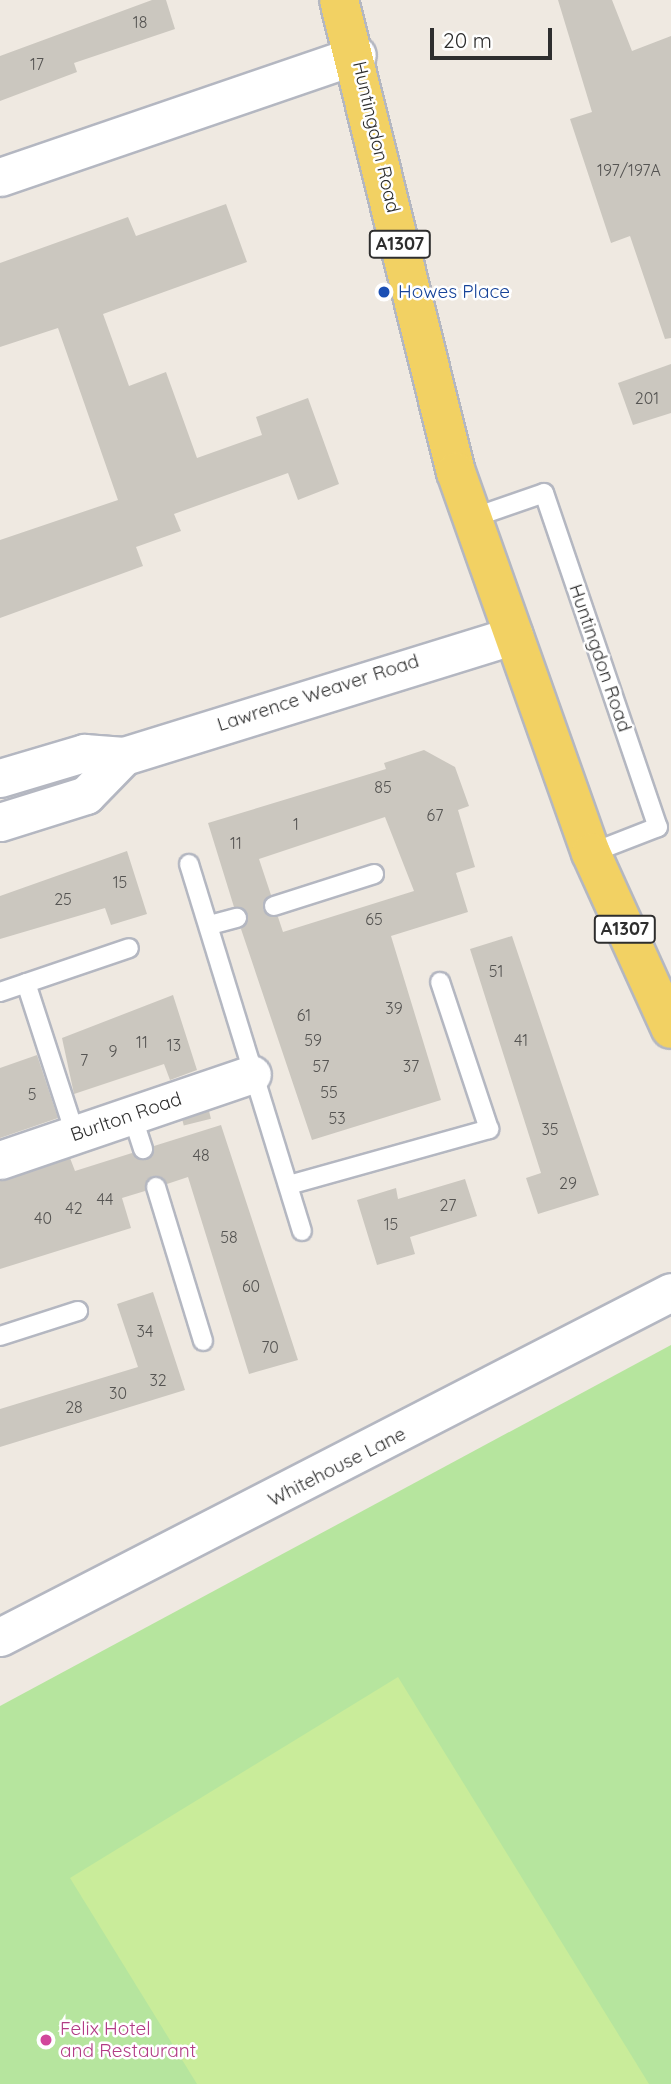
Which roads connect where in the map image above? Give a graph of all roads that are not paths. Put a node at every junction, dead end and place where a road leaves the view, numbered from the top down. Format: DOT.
graph roads {
  1 [pos="340,0"];
  2 [pos="357,55"];
  3 [pos="0,177"];
  4 [pos="472,519"];
  5 [pos="514,635"];
  6 [pos="124,756"];
  7 [pos="0,778"];
  8 [pos="0,822"];
  9 [pos="591,853"];
  10 [pos="189,863"];
  11 [pos="374,874"];
  12 [pos="274,906"];
  13 [pos="237,918"];
  14 [pos="210,925"];
  15 [pos="130,948"];
  16 [pos="440,982"];
  17 [pos="26,983"];
  18 [pos="0,992"];
  19 [pos="670,1024"];
  20 [pos="252,1074"];
  21 [pos="132,1115"];
  22 [pos="75,1134"];
  23 [pos="143,1149"];
  24 [pos="0,1160"];
  25 [pos="289,1185"];
  26 [pos="156,1187"];
  27 [pos="302,1231"];
  28 [pos="671,1293"];
  29 [pos="78,1311"];
  30 [pos="0,1336"];
  31 [pos="203,1341"];
  32 [pos="0,1637"];
  1 -- 2 [label="main road, Huntingdon Road / A1307"];
  2 -- 3 [label="street"];
  2 -- 4 [label="main road, Huntingdon Road / A1307"];
  4 -- 5 [label="main road, Huntingdon Road / A1307"];
  4 -- 9 [label="lane, Huntingdon Road"];
  5 -- 6 [label="street, Lawrence Weaver Road"];
  5 -- 9 [label="main road, Huntingdon Road / A1307"];
  6 -- 7 [label="street, Lawrence Weaver Road"];
  6 -- 8 [label="street, Lawrence Weaver Road"];
  9 -- 19 [label="main road, Huntingdon Road / A1307"];
  10 -- 14 [label="lane"];
  11 -- 12 [label="lane"];
  13 -- 14 [label="lane"];
  14 -- 20 [label="lane"];
  15 -- 17 [label="lane"];
  16 -- 25 [label="lane"];
  17 -- 18 [label="lane"];
  17 -- 22 [label="lane"];
  20 -- 21 [label="street, Burlton Road"];
  20 -- 25 [label="lane"];
  21 -- 22 [label="street, Burlton Road"];
  21 -- 23 [label="lane"];
  22 -- 24 [label="street, Burlton Road"];
  25 -- 27 [label="lane"];
  26 -- 31 [label="lane"];
  28 -- 32 [label="street, Whitehouse Lane"];
  29 -- 30 [label="lane"];
}
